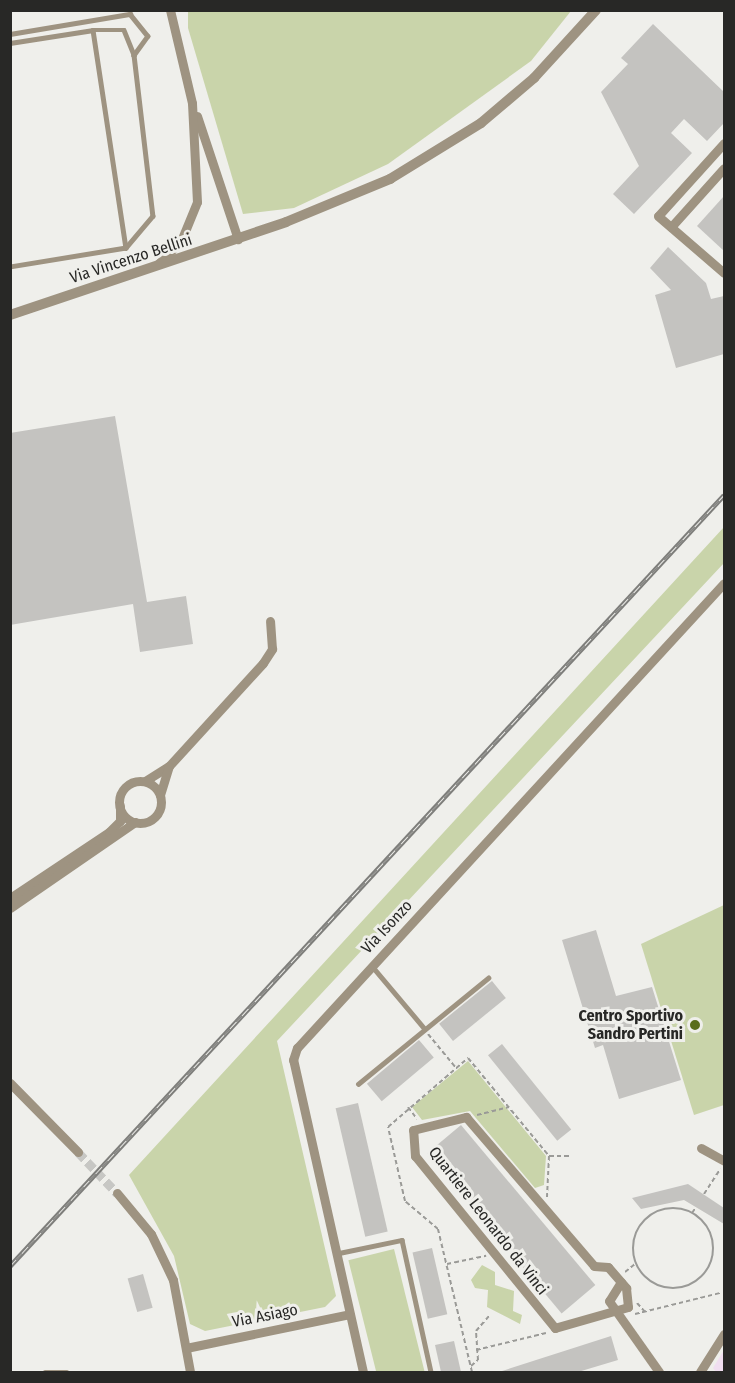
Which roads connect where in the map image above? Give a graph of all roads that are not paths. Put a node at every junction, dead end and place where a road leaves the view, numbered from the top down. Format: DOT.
graph roads {
  1 [pos="171,10"];
  2 [pos="596,10"];
  3 [pos="93,30"];
  4 [pos="10,34"];
  5 [pos="10,43"];
  6 [pos="134,55"];
  7 [pos="192,103"];
  8 [pos="724,143"];
  9 [pos="709,160"];
  10 [pos="724,171"];
  11 [pos="670,227"];
  12 [pos="238,239"];
  13 [pos="126,248"];
  14 [pos="10,267"];
  15 [pos="154,268"];
  16 [pos="724,273"];
  17 [pos="10,316"];
  18 [pos="724,583"];
  19 [pos="270,621"];
  20 [pos="169,766"];
  21 [pos="145,781"];
  22 [pos="160,796"];
  23 [pos="120,806"];
  24 [pos="135,822"];
  25 [pos="10,898"];
  26 [pos="10,908"];
  27 [pos="372,966"];
  28 [pos="488,978"];
  29 [pos="425,1029"];
  30 [pos="10,1083"];
  31 [pos="358,1084"];
  32 [pos="701,1148"];
  33 [pos="78,1152"];
  34 [pos="724,1162"];
  35 [pos="117,1193"];
  36 [pos="339,1253"];
  37 [pos="621,1282"];
  38 [pos="350,1314"];
  39 [pos="619,1315"];
  40 [pos="724,1334"];
  41 [pos="186,1348"];
  42 [pos="45,1372"];
  43 [pos="67,1372"];
  44 [pos="190,1372"];
  45 [pos="363,1372"];
  46 [pos="431,1372"];
  47 [pos="659,1372"];
  48 [pos="700,1372"];
  1 -- 7 [label="street"];
  2 -- 12 [label="street, Via Vincenzo Bellini"];
  3 -- 5 [label="lane"];
  3 -- 6 [label="lane"];
  3 -- 13 [label="lane"];
  4 -- 6 [label="lane"];
  6 -- 13 [label="lane"];
  7 -- 12 [label="street"];
  7 -- 15 [label="street"];
  8 -- 9 [label="street"];
  9 -- 10 [label="street"];
  9 -- 11 [label="street"];
  10 -- 11 [label="street"];
  11 -- 16 [label="street"];
  12 -- 15 [label="street, Via Vincenzo Bellini"];
  13 -- 14 [label="lane"];
  15 -- 17 [label="street, Via Vincenzo Bellini"];
  18 -- 27 [label="street, Via Isonzo"];
  19 -- 20 [label="street"];
  20 -- 21 [label="street"];
  20 -- 22 [label="street"];
  21 -- 22 [label="street"];
  21 -- 23 [label="street"];
  22 -- 24 [label="street"];
  23 -- 24 [label="street"];
  23 -- 25 [label="street"];
  24 -- 26 [label="street"];
  27 -- 29 [label="lane"];
  27 -- 36 [label="street, Via Isonzo"];
  28 -- 29 [label="lane"];
  29 -- 31 [label="lane"];
  30 -- 33 [label="street"];
  32 -- 34 [label="street"];
  35 -- 41 [label="street"];
  36 -- 38 [label="street, Via Isonzo"];
  36 -- 46 [label="lane"];
  37 -- 39 [label="street"];
  37 -- 39 [label="street"];
  37 -- 39 [label="street, Quartiere Leonardo da Vinci"];
  38 -- 41 [label="street, Via Asiago"];
  38 -- 45 [label="street, Via Isonzo"];
  39 -- 47 [label="street"];
  40 -- 48 [label="street"];
  41 -- 44 [label="street"];
  42 -- 43 [label="lane"];
}
